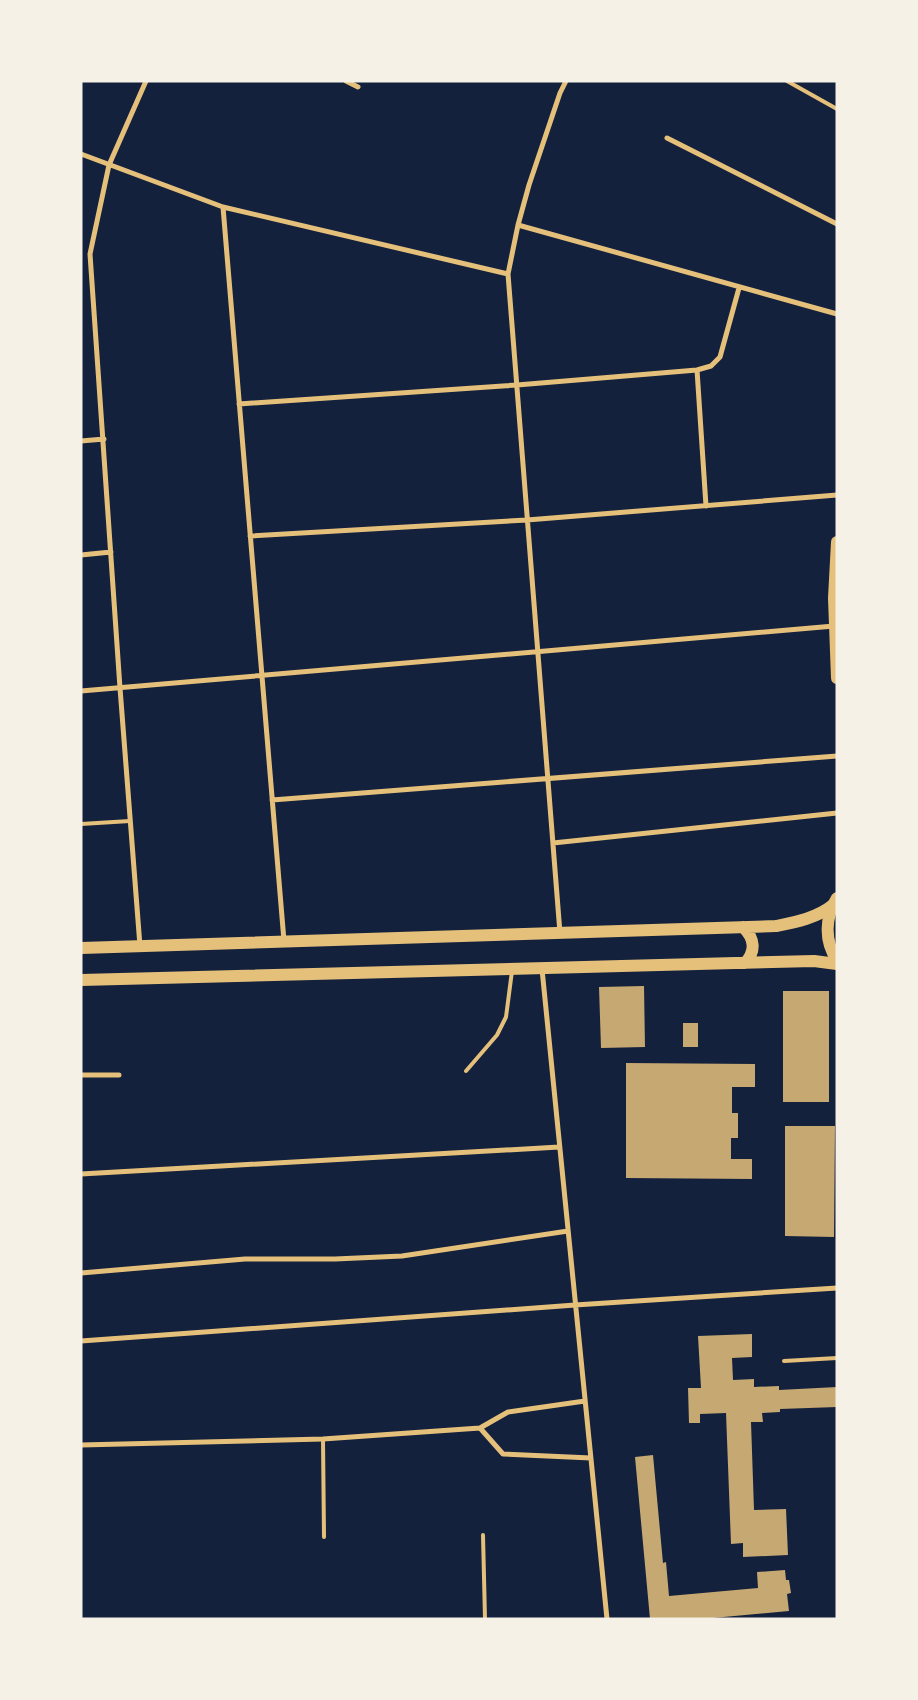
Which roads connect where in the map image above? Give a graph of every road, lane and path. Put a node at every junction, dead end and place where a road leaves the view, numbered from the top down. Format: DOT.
graph roads {
  1 [pos="146,81"];
  2 [pos="346,81"];
  3 [pos="566,81"];
  4 [pos="787,81"];
  5 [pos="358,87"];
  6 [pos="837,109"];
  7 [pos="667,138"];
  8 [pos="81,154"];
  9 [pos="109,165"];
  10 [pos="223,207"];
  11 [pos="837,224"];
  12 [pos="518,225"];
  13 [pos="508,274"];
  14 [pos="739,288"];
  15 [pos="837,314"];
  16 [pos="697,370"];
  17 [pos="517,385"];
  18 [pos="239,404"];
  19 [pos="104,439"];
  20 [pos="81,441"];
  21 [pos="837,495"];
  22 [pos="706,506"];
  23 [pos="527,520"];
  24 [pos="250,536"];
  25 [pos="837,542"];
  26 [pos="111,552"];
  27 [pos="81,555"];
  28 [pos="835,626"];
  29 [pos="538,652"];
  30 [pos="262,676"];
  31 [pos="837,678"];
  32 [pos="120,688"];
  33 [pos="81,691"];
  34 [pos="837,756"];
  35 [pos="548,779"];
  36 [pos="272,800"];
  37 [pos="837,813"];
  38 [pos="130,821"];
  39 [pos="81,824"];
  40 [pos="553,843"];
  41 [pos="835,901"];
  42 [pos="743,928"];
  43 [pos="560,933"];
  44 [pos="284,942"];
  45 [pos="140,946"];
  46 [pos="81,948"];
  47 [pos="837,960"];
  48 [pos="745,963"];
  49 [pos="837,964"];
  50 [pos="512,969"];
  51 [pos="542,969"];
  52 [pos="81,980"];
  53 [pos="466,1071"];
  54 [pos="119,1075"];
  55 [pos="81,1076"];
  56 [pos="560,1147"];
  57 [pos="81,1174"];
  58 [pos="568,1231"];
  59 [pos="81,1273"];
  60 [pos="837,1288"];
  61 [pos="575,1305"];
  62 [pos="81,1341"];
  63 [pos="837,1358"];
  64 [pos="784,1361"];
  65 [pos="585,1400"];
  66 [pos="480,1428"];
  67 [pos="323,1439"];
  68 [pos="81,1445"];
  69 [pos="591,1458"];
  70 [pos="483,1535"];
  71 [pos="324,1536"];
  72 [pos="485,1619"];
  73 [pos="607,1619"];
  1 -- 9 [label="street"];
  2 -- 5 [label="street"];
  3 -- 12 [label="street"];
  4 -- 6 [label="lane"];
  7 -- 11 [label="street"];
  8 -- 9 [label="street"];
  9 -- 10 [label="street"];
  9 -- 19 [label="street"];
  10 -- 13 [label="street"];
  10 -- 18 [label="street"];
  12 -- 13 [label="street"];
  12 -- 14 [label="street"];
  13 -- 17 [label="street"];
  14 -- 15 [label="street"];
  14 -- 16 [label="street"];
  16 -- 17 [label="street"];
  16 -- 22 [label="street"];
  17 -- 18 [label="street"];
  17 -- 23 [label="street"];
  18 -- 24 [label="street"];
  19 -- 20 [label="street"];
  19 -- 26 [label="street"];
  21 -- 22 [label="street"];
  22 -- 23 [label="street"];
  23 -- 24 [label="street"];
  23 -- 29 [label="street"];
  24 -- 30 [label="street"];
  25 -- 28 [label="main road"];
  26 -- 27 [label="street"];
  26 -- 32 [label="street"];
  28 -- 29 [label="street"];
  28 -- 31 [label="main road"];
  29 -- 30 [label="street"];
  29 -- 35 [label="street"];
  30 -- 32 [label="street"];
  30 -- 36 [label="street"];
  32 -- 33 [label="street"];
  32 -- 38 [label="street"];
  34 -- 35 [label="street"];
  35 -- 36 [label="street"];
  35 -- 40 [label="street"];
  36 -- 44 [label="street"];
  37 -- 40 [label="street"];
  38 -- 39 [label="lane"];
  38 -- 45 [label="street"];
  40 -- 43 [label="street"];
  41 -- 42 [label="main road"];
  41 -- 47 [label="main road"];
  42 -- 43 [label="main road"];
  42 -- 48 [label="main road"];
  43 -- 44 [label="main road"];
  44 -- 45 [label="main road"];
  45 -- 46 [label="main road"];
  48 -- 49 [label="main road"];
  48 -- 51 [label="main road"];
  50 -- 51 [label="main road"];
  50 -- 52 [label="main road"];
  50 -- 53 [label="lane"];
  51 -- 56 [label="street"];
  54 -- 55 [label="street"];
  56 -- 57 [label="street"];
  56 -- 58 [label="street"];
  58 -- 59 [label="street"];
  58 -- 61 [label="street"];
  60 -- 61 [label="street"];
  61 -- 62 [label="street"];
  61 -- 65 [label="street"];
  63 -- 64 [label="lane"];
  65 -- 66 [label="street"];
  65 -- 69 [label="street"];
  66 -- 67 [label="street"];
  66 -- 69 [label="street"];
  67 -- 68 [label="street"];
  67 -- 71 [label="lane"];
  69 -- 73 [label="street"];
  70 -- 72 [label="lane"];
}
